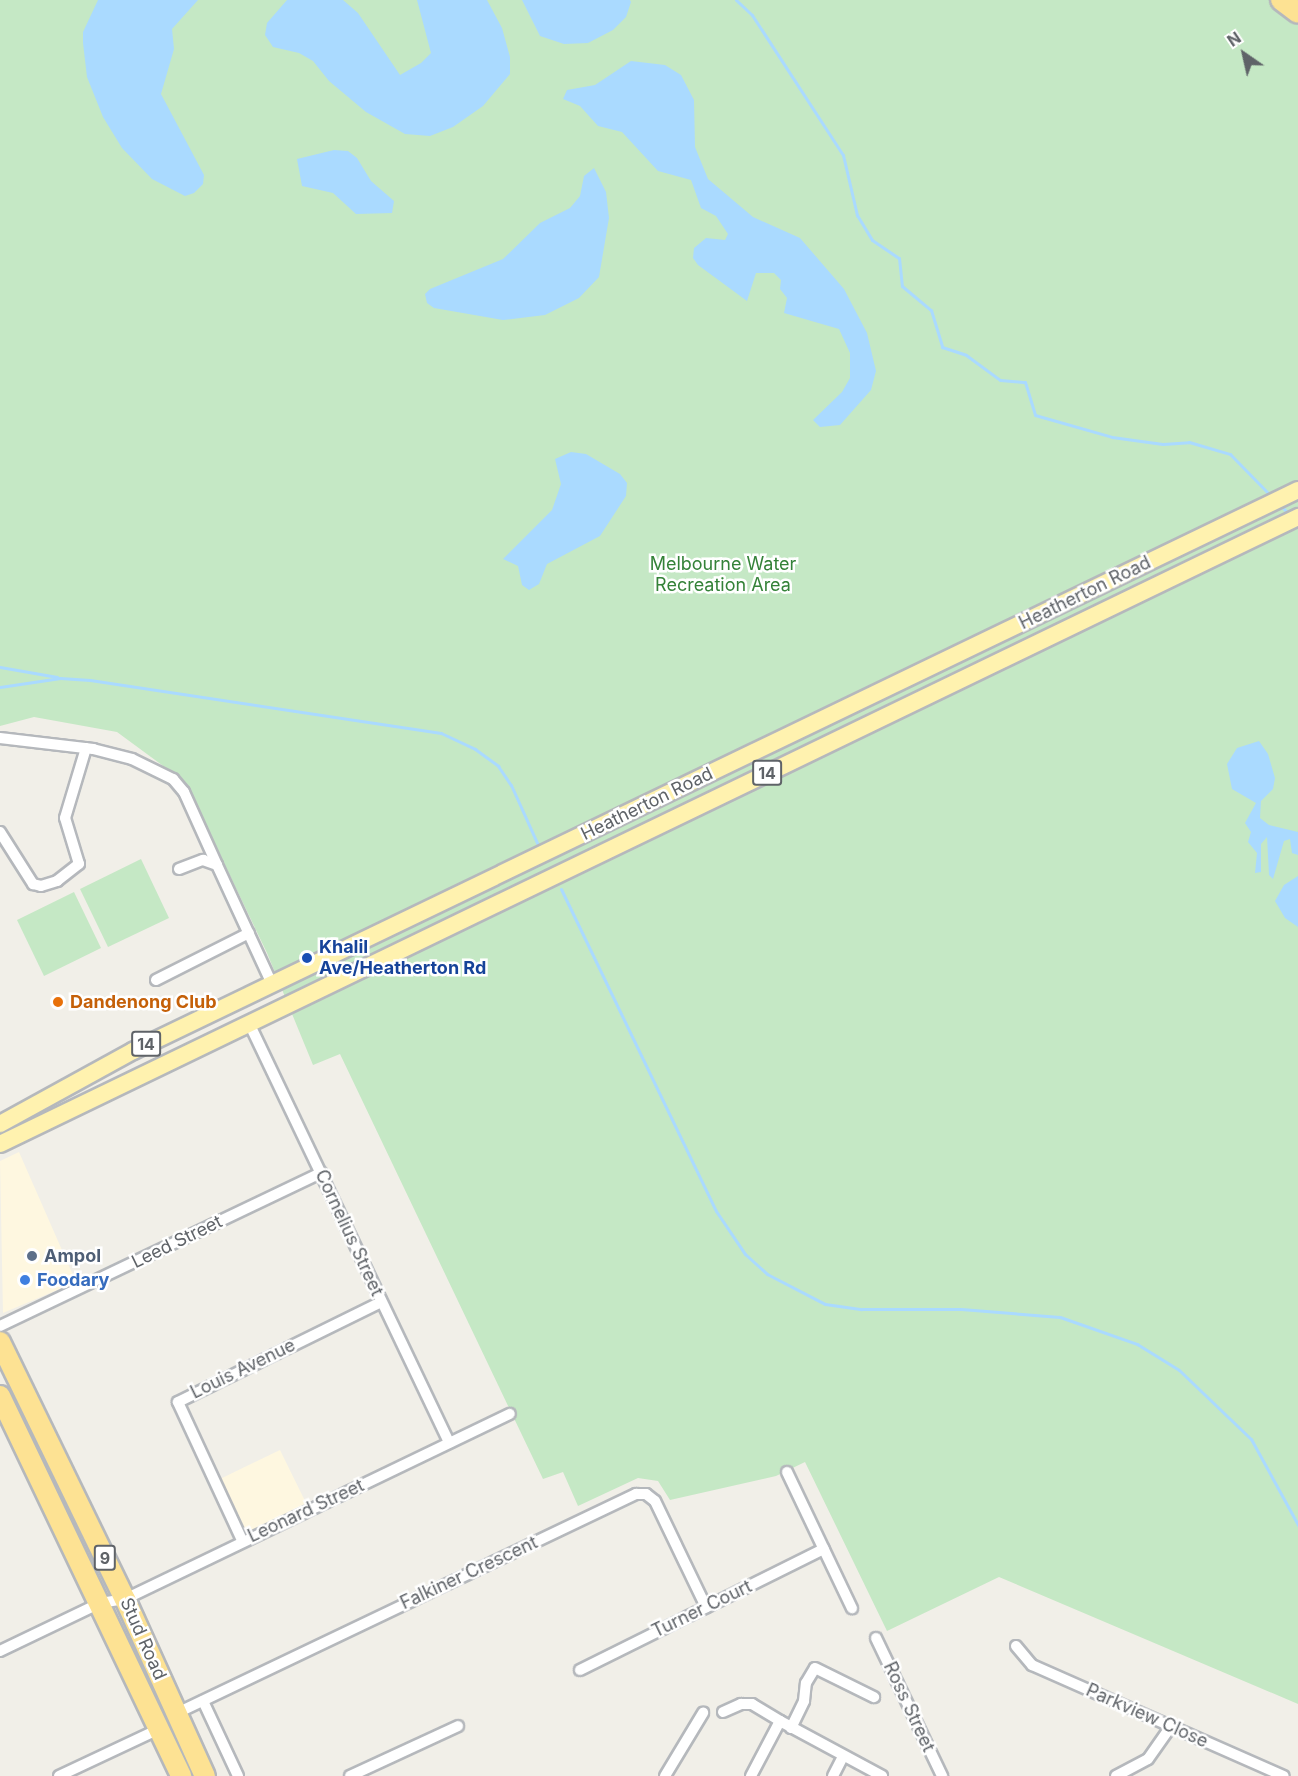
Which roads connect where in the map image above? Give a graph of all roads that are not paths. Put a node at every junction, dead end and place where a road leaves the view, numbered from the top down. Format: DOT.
graph roads {
  1 [pos="1281,0"];
  2 [pos="1298,14"];
  3 [pos="1298,490"];
  4 [pos="1298,517"];
  5 [pos="0,738"];
  6 [pos="86,748"];
  7 [pos="0,832"];
  8 [pos="217,865"];
  9 [pos="179,869"];
  10 [pos="249,933"];
  11 [pos="156,980"];
  12 [pos="272,984"];
  13 [pos="238,1000"];
  14 [pos="283,1007"];
  15 [pos="249,1023"];
  16 [pos="0,1124"];
  17 [pos="0,1144"];
  18 [pos="321,1173"];
  19 [pos="381,1302"];
  20 [pos="0,1326"];
  21 [pos="0,1342"];
  22 [pos="0,1396"];
  23 [pos="510,1414"];
  24 [pos="449,1443"];
  25 [pos="787,1472"];
  26 [pos="242,1540"];
  27 [pos="824,1549"];
  28 [pos="125,1599"];
  29 [pos="100,1604"];
  30 [pos="706,1607"];
  31 [pos="852,1608"];
  32 [pos="876,1638"];
  33 [pos="1016,1646"];
  34 [pos="0,1651"];
  35 [pos="580,1670"];
  36 [pos="873,1697"];
  37 [pos="203,1701"];
  38 [pos="723,1712"];
  39 [pos="177,1713"];
  40 [pos="703,1713"];
  41 [pos="780,1721"];
  42 [pos="458,1726"];
  43 [pos="1170,1727"];
  44 [pos="791,1728"];
  45 [pos="159,1729"];
  46 [pos="843,1756"];
  47 [pos="59,1776"];
  48 [pos="181,1776"];
  49 [pos="205,1776"];
  50 [pos="238,1776"];
  51 [pos="350,1776"];
  52 [pos="665,1776"];
  53 [pos="751,1776"];
  54 [pos="833,1776"];
  55 [pos="882,1776"];
  56 [pos="942,1776"];
  57 [pos="1116,1776"];
  58 [pos="1284,1776"];
  1 -- 2 [label="highway"];
  3 -- 12 [label="main road, Heatherton Road / 14"];
  4 -- 14 [label="main road, Heatherton Road / 14"];
  5 -- 6 [label="street"];
  6 -- 7 [label="street"];
  6 -- 8 [label="street"];
  8 -- 9 [label="street"];
  8 -- 10 [label="street"];
  10 -- 11 [label="street"];
  10 -- 12 [label="street"];
  12 -- 13 [label="main road, Heatherton Road / 14"];
  12 -- 14 [label="main road"];
  13 -- 15 [label="main road"];
  13 -- 16 [label="main road, Heatherton Road / 14"];
  14 -- 15 [label="main road, Heatherton Road / 14"];
  15 -- 17 [label="main road, Heatherton Road / 14"];
  15 -- 18 [label="street, Cornelius Street"];
  18 -- 19 [label="street, Cornelius Street"];
  18 -- 20 [label="street, Leed Street"];
  19 -- 24 [label="street, Cornelius Street"];
  19 -- 26 [label="street, Louis Avenue"];
  21 -- 28 [label="highway, Stud Road / 9"];
  22 -- 29 [label="highway, Stud Road / 9"];
  23 -- 24 [label="street, Leonard Street"];
  24 -- 26 [label="street, Leonard Street"];
  25 -- 27 [label="street"];
  26 -- 28 [label="street, Leonard Street"];
  27 -- 30 [label="street, Turner Court"];
  27 -- 31 [label="street"];
  28 -- 29 [label="street, Leonard Street"];
  28 -- 39 [label="highway, Stud Road / 9"];
  29 -- 34 [label="street, Leonard Street"];
  29 -- 45 [label="highway, Stud Road / 9"];
  30 -- 35 [label="street, Turner Court"];
  30 -- 37 [label="street, Falkiner Crescent"];
  32 -- 56 [label="street, Ross Street"];
  33 -- 43 [label="street, Parkview Close"];
  36 -- 44 [label="street"];
  37 -- 39 [label="street, Falkiner Crescent"];
  37 -- 50 [label="street"];
  38 -- 41 [label="street"];
  39 -- 45 [label="highway"];
  39 -- 49 [label="highway, Stud Road / 9"];
  40 -- 52 [label="street"];
  41 -- 44 [label="street"];
  41 -- 53 [label="street"];
  42 -- 51 [label="street"];
  43 -- 57 [label="street"];
  43 -- 58 [label="street, Parkview Close"];
  44 -- 46 [label="street"];
  45 -- 47 [label="street"];
  45 -- 48 [label="highway, Stud Road / 9"];
  46 -- 54 [label="street"];
  46 -- 55 [label="street"];
}
